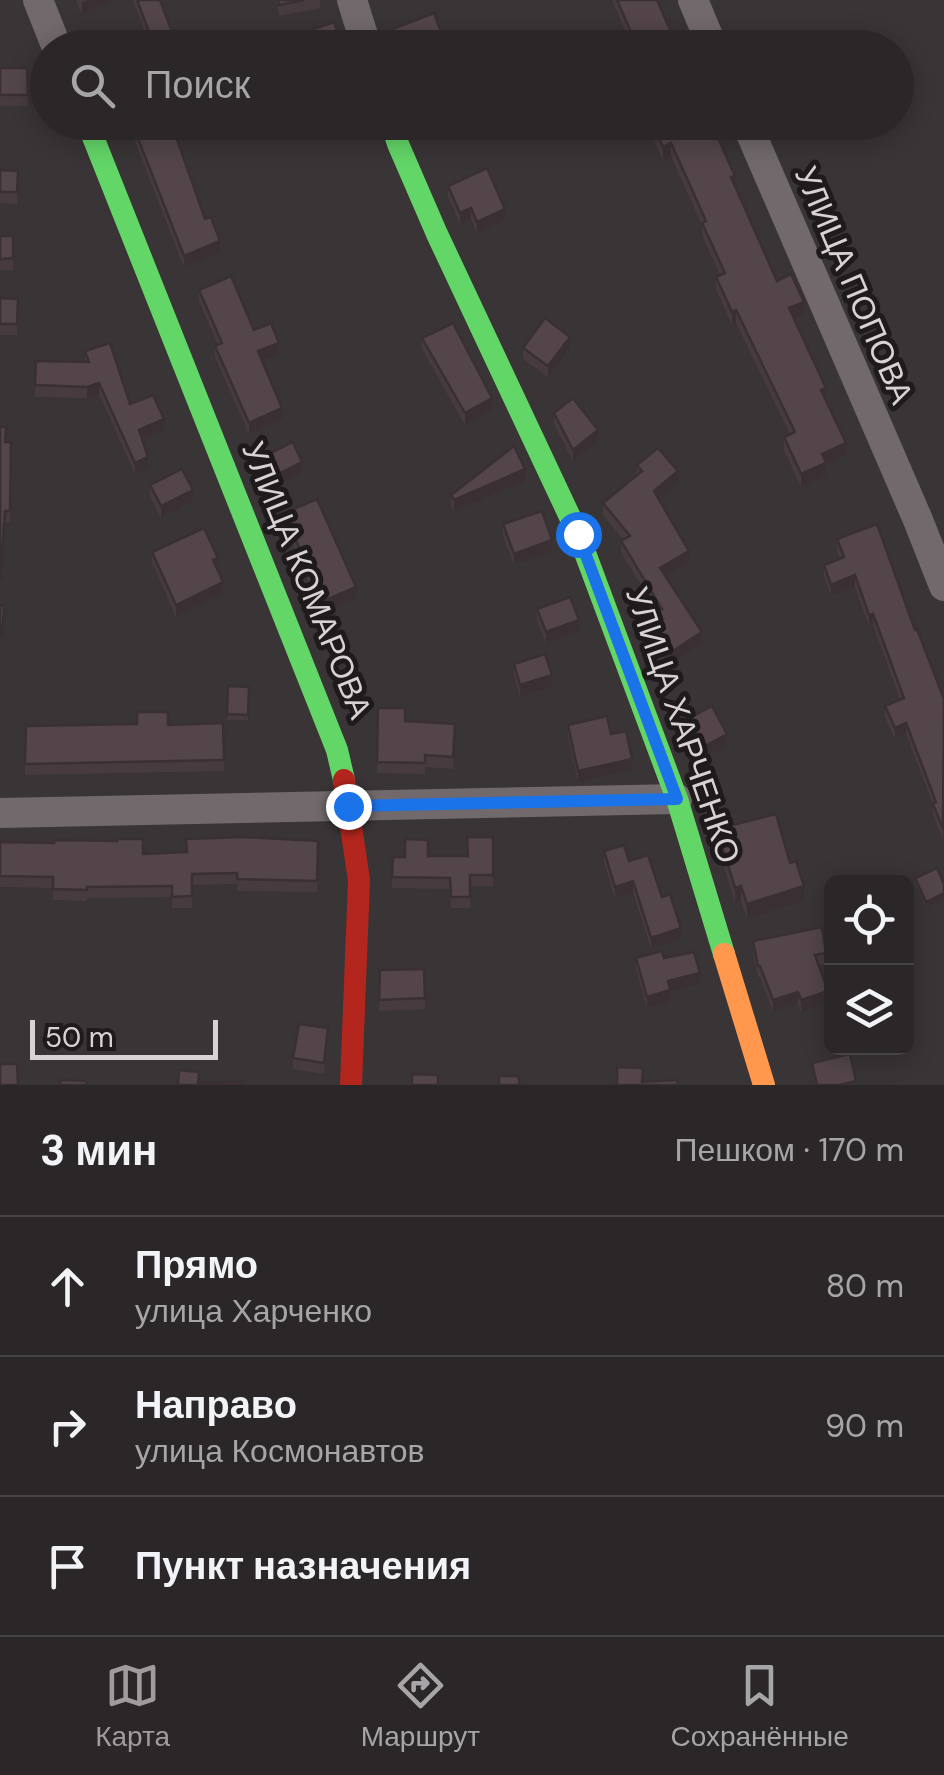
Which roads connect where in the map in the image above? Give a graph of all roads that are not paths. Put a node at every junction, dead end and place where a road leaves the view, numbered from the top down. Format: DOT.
graph roads {
  1 [pos="38,0"];
  2 [pos="352,0"];
  3 [pos="692,0"];
  4 [pos="50,30"];
  5 [pos="361,30"];
  6 [pos="705,30"];
  7 [pos="94,140"];
  8 [pos="397,140"];
  9 [pos="754,140"];
  10 [pos="944,586"];
  11 [pos="677,799"];
  12 [pos="348,806"];
  13 [pos="0,813"];
  14 [pos="351,1085"];
  15 [pos="764,1085"];
  1 -- 4 [label="street"];
  2 -- 5 [label="street"];
  3 -- 6 [label="street"];
  7 -- 12 [label="street, УЛИЦА КОМАРОВА"];
  8 -- 11 [label="street, УЛИЦА ХАРЧЕНКО"];
  9 -- 10 [label="street, УЛИЦА ПОПОВА"];
  11 -- 12 [label="street"];
  11 -- 15 [label="street, УЛИЦА ХАРЧЕНКО"];
  12 -- 13 [label="street"];
  12 -- 14 [label="street, УЛИЦА КОМАРОВА"];
}
